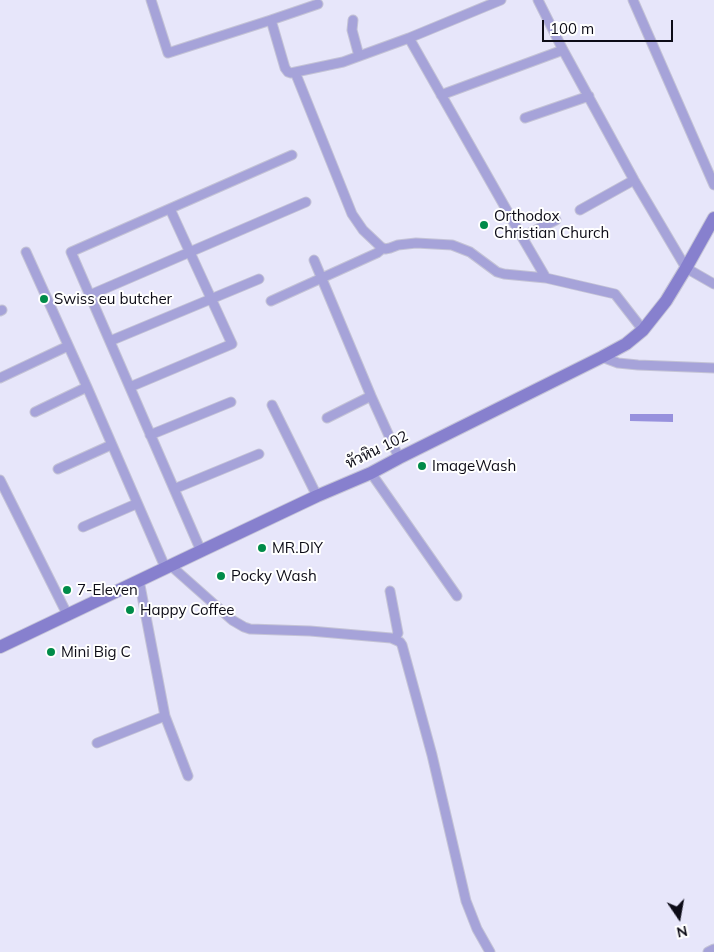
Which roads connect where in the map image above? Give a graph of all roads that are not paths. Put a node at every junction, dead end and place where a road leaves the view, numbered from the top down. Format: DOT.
graph roads {
  1 [pos="151,0"];
  2 [pos="501,0"];
  3 [pos="538,0"];
  4 [pos="633,0"];
  5 [pos="318,4"];
  6 [pos="272,20"];
  7 [pos="353,20"];
  8 [pos="409,38"];
  9 [pos="563,50"];
  10 [pos="358,56"];
  11 [pos="295,72"];
  12 [pos="441,95"];
  13 [pos="589,96"];
  14 [pos="526,118"];
  15 [pos="292,155"];
  16 [pos="634,180"];
  17 [pos="714,185"];
  18 [pos="306,202"];
  19 [pos="170,209"];
  20 [pos="580,210"];
  21 [pos="714,218"];
  22 [pos="556,220"];
  23 [pos="522,237"];
  24 [pos="383,248"];
  25 [pos="26,252"];
  26 [pos="190,252"];
  27 [pos="314,260"];
  28 [pos="686,268"];
  29 [pos="322,278"];
  30 [pos="546,278"];
  31 [pos="259,279"];
  32 [pos="714,284"];
  33 [pos="90,296"];
  34 [pos="211,299"];
  35 [pos="271,301"];
  36 [pos="643,330"];
  37 [pos="110,341"];
  38 [pos="68,346"];
  39 [pos="602,357"];
  40 [pos="714,368"];
  41 [pos="0,378"];
  42 [pos="87,387"];
  43 [pos="130,387"];
  44 [pos="371,396"];
  45 [pos="231,402"];
  46 [pos="272,405"];
  47 [pos="35,412"];
  48 [pos="328,418"];
  49 [pos="150,435"];
  50 [pos="112,445"];
  51 [pos="259,454"];
  52 [pos="399,458"];
  53 [pos="58,469"];
  54 [pos="371,473"];
  55 [pos="0,480"];
  56 [pos="174,489"];
  57 [pos="317,496"];
  58 [pos="136,504"];
  59 [pos="83,527"];
  60 [pos="201,550"];
  61 [pos="167,566"];
  62 [pos="139,580"];
  63 [pos="390,592"];
  64 [pos="457,596"];
  65 [pos="67,614"];
  66 [pos="396,639"];
  67 [pos="0,647"];
  68 [pos="164,716"];
  69 [pos="97,743"];
  70 [pos="188,776"];
  71 [pos="714,949"];
  72 [pos="490,952"];
  73 [pos="708,952"];
  1 -- 6 [label="street"];
  2 -- 8 [label="street"];
  3 -- 9 [label="street"];
  4 -- 17 [label="street"];
  5 -- 6 [label="street"];
  6 -- 11 [label="street"];
  7 -- 10 [label="street"];
  8 -- 10 [label="street"];
  8 -- 12 [label="street"];
  9 -- 12 [label="street"];
  9 -- 13 [label="street"];
  10 -- 11 [label="street"];
  11 -- 24 [label="street"];
  12 -- 23 [label="street"];
  13 -- 14 [label="street"];
  13 -- 16 [label="street"];
  15 -- 19 [label="street"];
  16 -- 20 [label="street"];
  16 -- 28 [label="street"];
  18 -- 26 [label="street"];
  19 -- 26 [label="street"];
  19 -- 33 [label="street"];
  21 -- 28 [label="street, หัวหิน 102"];
  22 -- 23 [label="street"];
  23 -- 30 [label="street"];
  24 -- 29 [label="street"];
  24 -- 30 [label="street"];
  25 -- 38 [label="street"];
  26 -- 33 [label="street"];
  26 -- 34 [label="street"];
  27 -- 29 [label="street"];
  28 -- 32 [label="street"];
  28 -- 36 [label="street, หัวหิน 102"];
  29 -- 35 [label="street"];
  29 -- 44 [label="street"];
  30 -- 36 [label="street"];
  31 -- 34 [label="street"];
  33 -- 37 [label="street"];
  34 -- 37 [label="street"];
  34 -- 43 [label="street"];
  36 -- 39 [label="street, หัวหิน 102"];
  37 -- 43 [label="street"];
  38 -- 41 [label="street"];
  38 -- 42 [label="street"];
  39 -- 40 [label="street"];
  39 -- 52 [label="street, หัวหิน 102"];
  42 -- 47 [label="street"];
  42 -- 50 [label="street"];
  43 -- 49 [label="street"];
  44 -- 48 [label="street"];
  44 -- 52 [label="street"];
  45 -- 49 [label="street"];
  46 -- 57 [label="street"];
  49 -- 56 [label="street"];
  50 -- 53 [label="street"];
  50 -- 58 [label="street"];
  51 -- 56 [label="street"];
  52 -- 54 [label="street, หัวหิน 102"];
  54 -- 57 [label="street, หัวหิน 102"];
  54 -- 64 [label="street"];
  55 -- 65 [label="street"];
  56 -- 60 [label="street"];
  57 -- 60 [label="street, หัวหิน 102"];
  58 -- 59 [label="street"];
  58 -- 61 [label="street"];
  60 -- 61 [label="street, หัวหิน 102"];
  61 -- 62 [label="street, หัวหิน 102"];
  61 -- 66 [label="street"];
  62 -- 65 [label="street, หัวหิน 102"];
  62 -- 68 [label="street"];
  63 -- 66 [label="street"];
  65 -- 67 [label="street, หัวหิน 102"];
  66 -- 72 [label="street"];
  68 -- 69 [label="street"];
  68 -- 70 [label="street"];
  71 -- 73 [label="street"];
}
